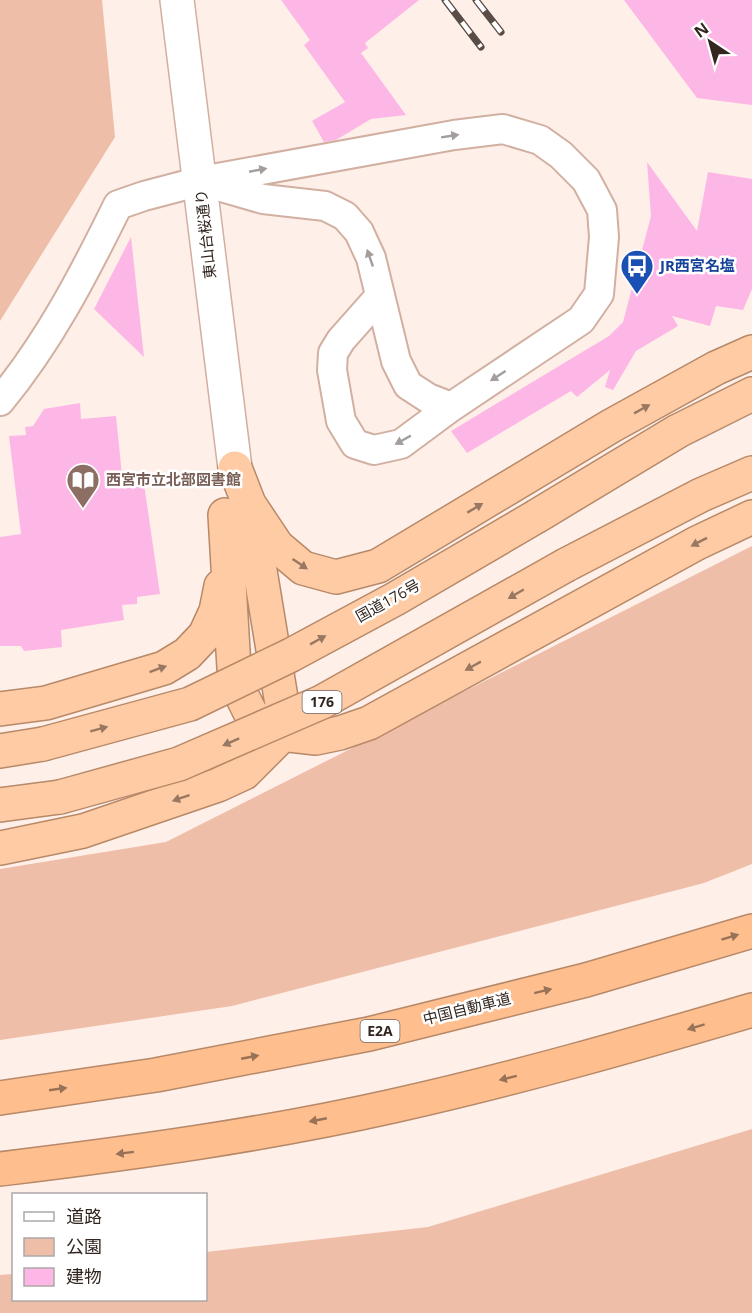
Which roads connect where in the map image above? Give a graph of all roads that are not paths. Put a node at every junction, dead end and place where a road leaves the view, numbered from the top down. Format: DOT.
graph roads {
  1 [pos="177,0"];
  2 [pos="201,181"];
  3 [pos="380,296"];
  4 [pos="752,352"];
  5 [pos="752,394"];
  6 [pos="0,401"];
  7 [pos="451,407"];
  8 [pos="235,468"];
  9 [pos="752,473"];
  10 [pos="237,509"];
  11 [pos="752,517"];
  12 [pos="0,709"];
  13 [pos="282,735"];
  14 [pos="0,751"];
  15 [pos="0,805"];
  16 [pos="0,848"];
  17 [pos="752,931"];
  18 [pos="752,1010"];
  19 [pos="0,1098"];
  20 [pos="0,1169"];
  1 -- 2 [label="street, 東山台桜通り"];
  3 -- 2 [label="street, one-way"];
  2 -- 6 [label="street"];
  2 -- 7 [label="street, one-way"];
  2 -- 8 [label="street, 東山台桜通り"];
  3 -- 7 [label="street"];
  7 -- 3 [label="street, one-way"];
  10 -- 4 [label="highway, one-way"];
  14 -- 5 [label="highway, 国道176号, one-way, bridge"];
  8 -- 10 [label="highway"];
  9 -- 15 [label="highway, 176, one-way, bridge"];
  12 -- 10 [label="highway, one-way"];
  10 -- 13 [label="highway"];
  11 -- 13 [label="highway, one-way"];
  13 -- 16 [label="highway, one-way"];
  19 -- 17 [label="highway, 中国自動車道 / E2A, one-way"];
  18 -- 20 [label="highway, one-way"];
}
